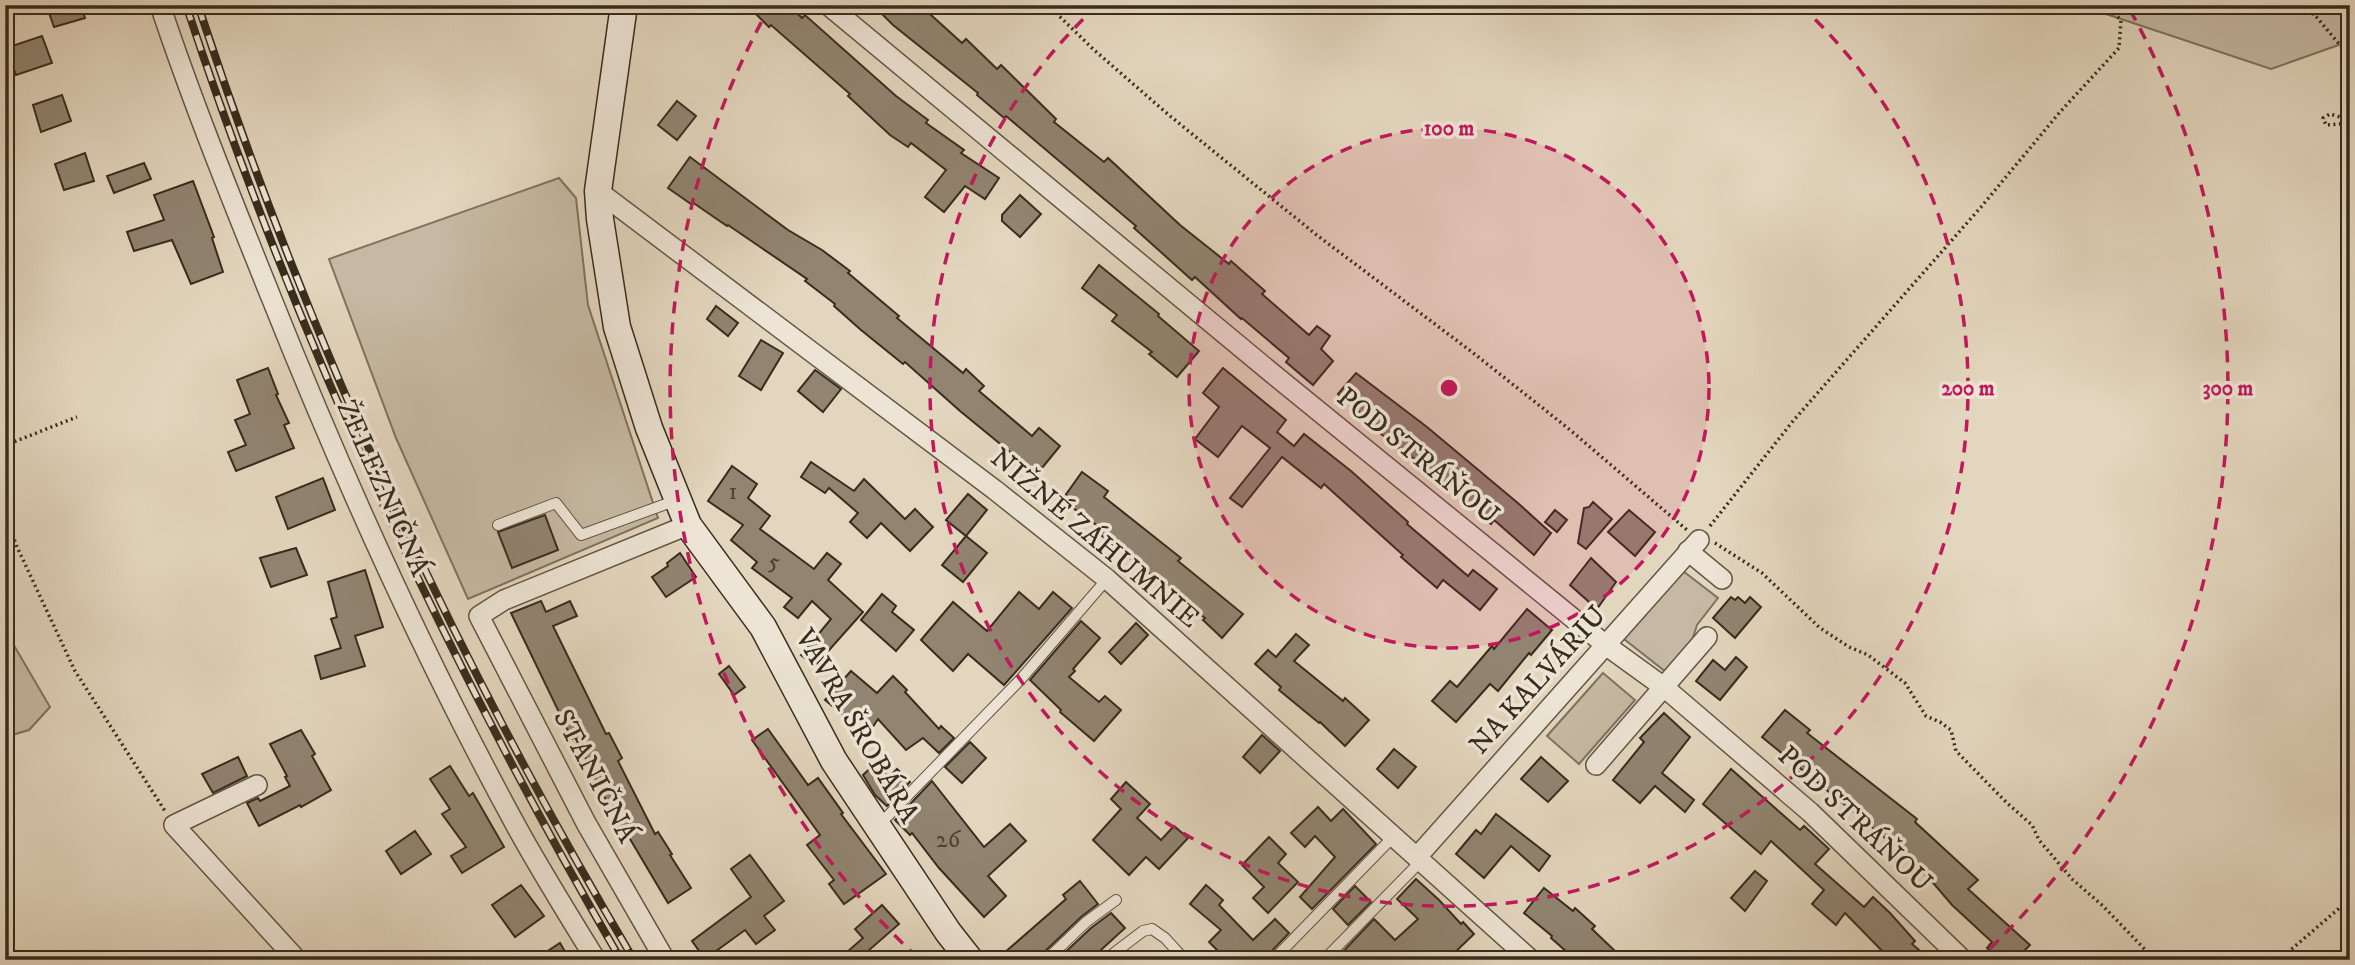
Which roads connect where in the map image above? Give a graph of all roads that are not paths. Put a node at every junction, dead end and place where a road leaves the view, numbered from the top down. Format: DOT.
graph roads {
  1 [pos="624,5"];
  2 [pos="828,5"];
  3 [pos="163,9"];
  4 [pos="598,191"];
  5 [pos="677,499"];
  6 [pos="498,525"];
  7 [pos="688,525"];
  8 [pos="1107,579"];
  9 [pos="1722,579"];
  10 [pos="1707,637"];
  11 [pos="1607,646"];
  12 [pos="1665,688"];
  13 [pos="1596,765"];
  14 [pos="257,785"];
  15 [pos="877,826"];
  16 [pos="1393,837"];
  17 [pos="1420,859"];
  18 [pos="1115,900"];
  19 [pos="297,960"];
  20 [pos="596,960"];
  21 [pos="665,960"];
  22 [pos="970,960"];
  23 [pos="1046,960"];
  24 [pos="1105,960"];
  25 [pos="1185,960"];
  26 [pos="1273,960"];
  27 [pos="1324,960"];
  28 [pos="1531,960"];
  29 [pos="1963,960"];
  1 -- 4 [label="street, VAVRA ŠROBÁRA"];
  2 -- 11 [label="street, POD STRÁŇOU"];
  3 -- 20 [label="street, ŽELEZNIČNÁ"];
  4 -- 5 [label="street, VAVRA ŠROBÁRA"];
  4 -- 8 [label="street, NIŽNÉ ZÁHUMNIE"];
  5 -- 6 [label="lane"];
  5 -- 7 [label="street, VAVRA ŠROBÁRA"];
  7 -- 15 [label="street, VAVRA ŠROBÁRA"];
  7 -- 21 [label="street, STANIČNÁ"];
  8 -- 15 [label="lane"];
  8 -- 16 [label="street, NIŽNÉ ZÁHUMNIE"];
  9 -- 11 [label="street, NA KALVÁRIU"];
  10 -- 12 [label="street"];
  11 -- 12 [label="street, POD STRÁŇOU"];
  11 -- 17 [label="street, NA KALVÁRIU"];
  12 -- 13 [label="street"];
  12 -- 29 [label="street, POD STRÁŇOU"];
  14 -- 19 [label="street"];
  15 -- 22 [label="street, VAVRA ŠROBÁRA"];
  16 -- 17 [label="street, NIŽNÉ ZÁHUMNIE"];
  16 -- 26 [label="lane"];
  17 -- 27 [label="lane"];
  17 -- 28 [label="street, NIŽNÉ ZÁHUMNIE"];
  18 -- 23 [label="lane"];
  24 -- 25 [label="lane"];
}
